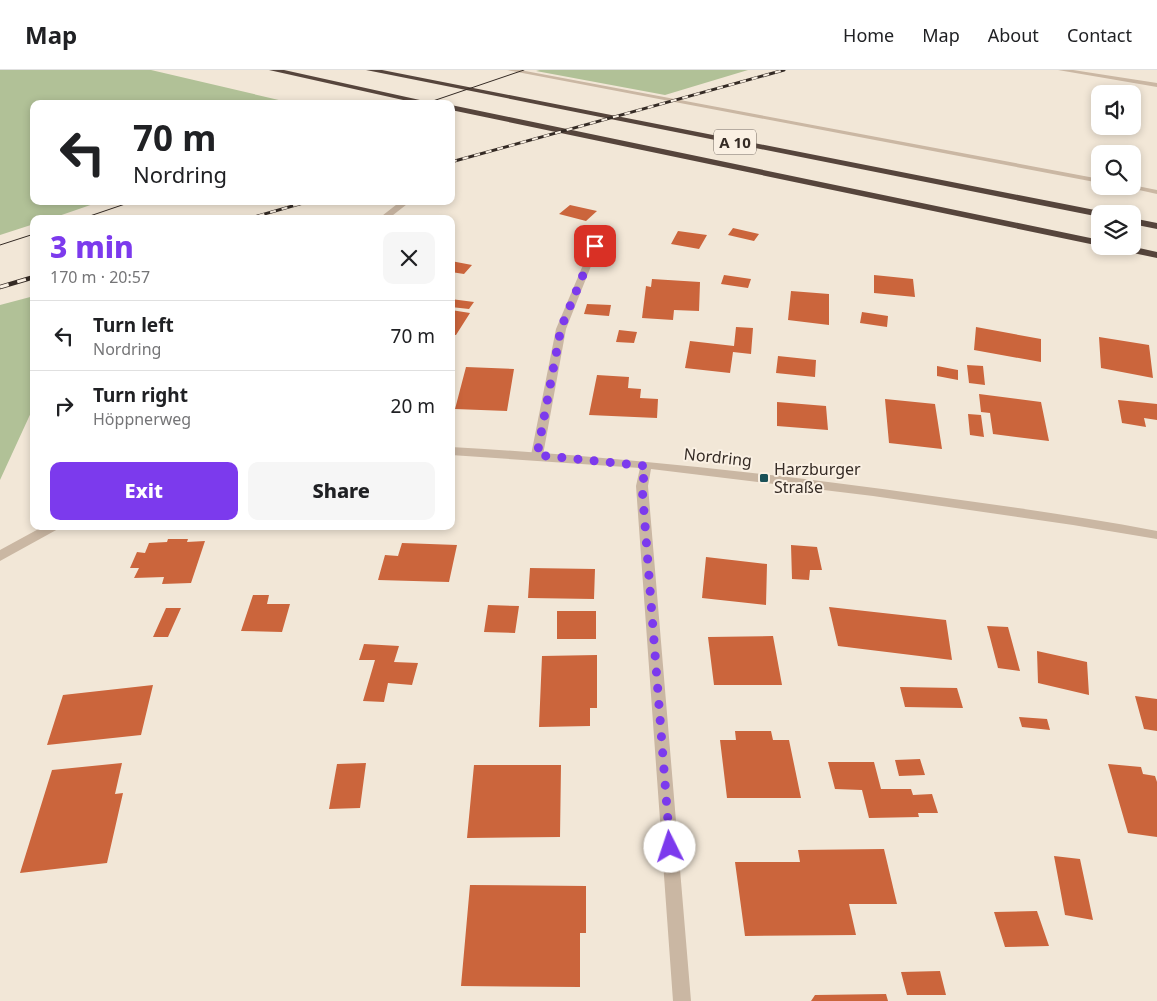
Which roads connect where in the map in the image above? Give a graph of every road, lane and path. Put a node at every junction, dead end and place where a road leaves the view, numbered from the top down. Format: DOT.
graph roads {
  1 [pos="273,70"];
  2 [pos="370,70"];
  3 [pos="510,70"];
  4 [pos="1061,70"];
  5 [pos="1157,85"];
  6 [pos="415,100"];
  7 [pos="455,108"];
  8 [pos="1091,180"];
  9 [pos="1141,189"];
  10 [pos="1157,192"];
  11 [pos="401,205"];
  12 [pos="1091,212"];
  13 [pos="388,215"];
  14 [pos="1141,223"];
  15 [pos="1157,226"];
  16 [pos="1091,241"];
  17 [pos="595,246"];
  18 [pos="1141,252"];
  19 [pos="1157,255"];
  20 [pos="455,451"];
  21 [pos="537,455"];
  22 [pos="646,466"];
  23 [pos="47,530"];
  24 [pos="1157,536"];
  25 [pos="0,556"];
  26 [pos="682,1001"];
  1 -- 6 [label="highway"];
  2 -- 12 [label="highway, A 10"];
  3 -- 8 [label="street"];
  4 -- 5 [label="street"];
  7 -- 16 [label="highway, A 10"];
  9 -- 10 [label="street"];
  11 -- 13 [label="street"];
  14 -- 15 [label="highway"];
  17 -- 21 [label="street"];
  18 -- 19 [label="highway"];
  20 -- 21 [label="street, Nordring"];
  21 -- 22 [label="street, Nordring"];
  22 -- 24 [label="street, Nordring"];
  22 -- 26 [label="street"];
  23 -- 25 [label="street"];
}
